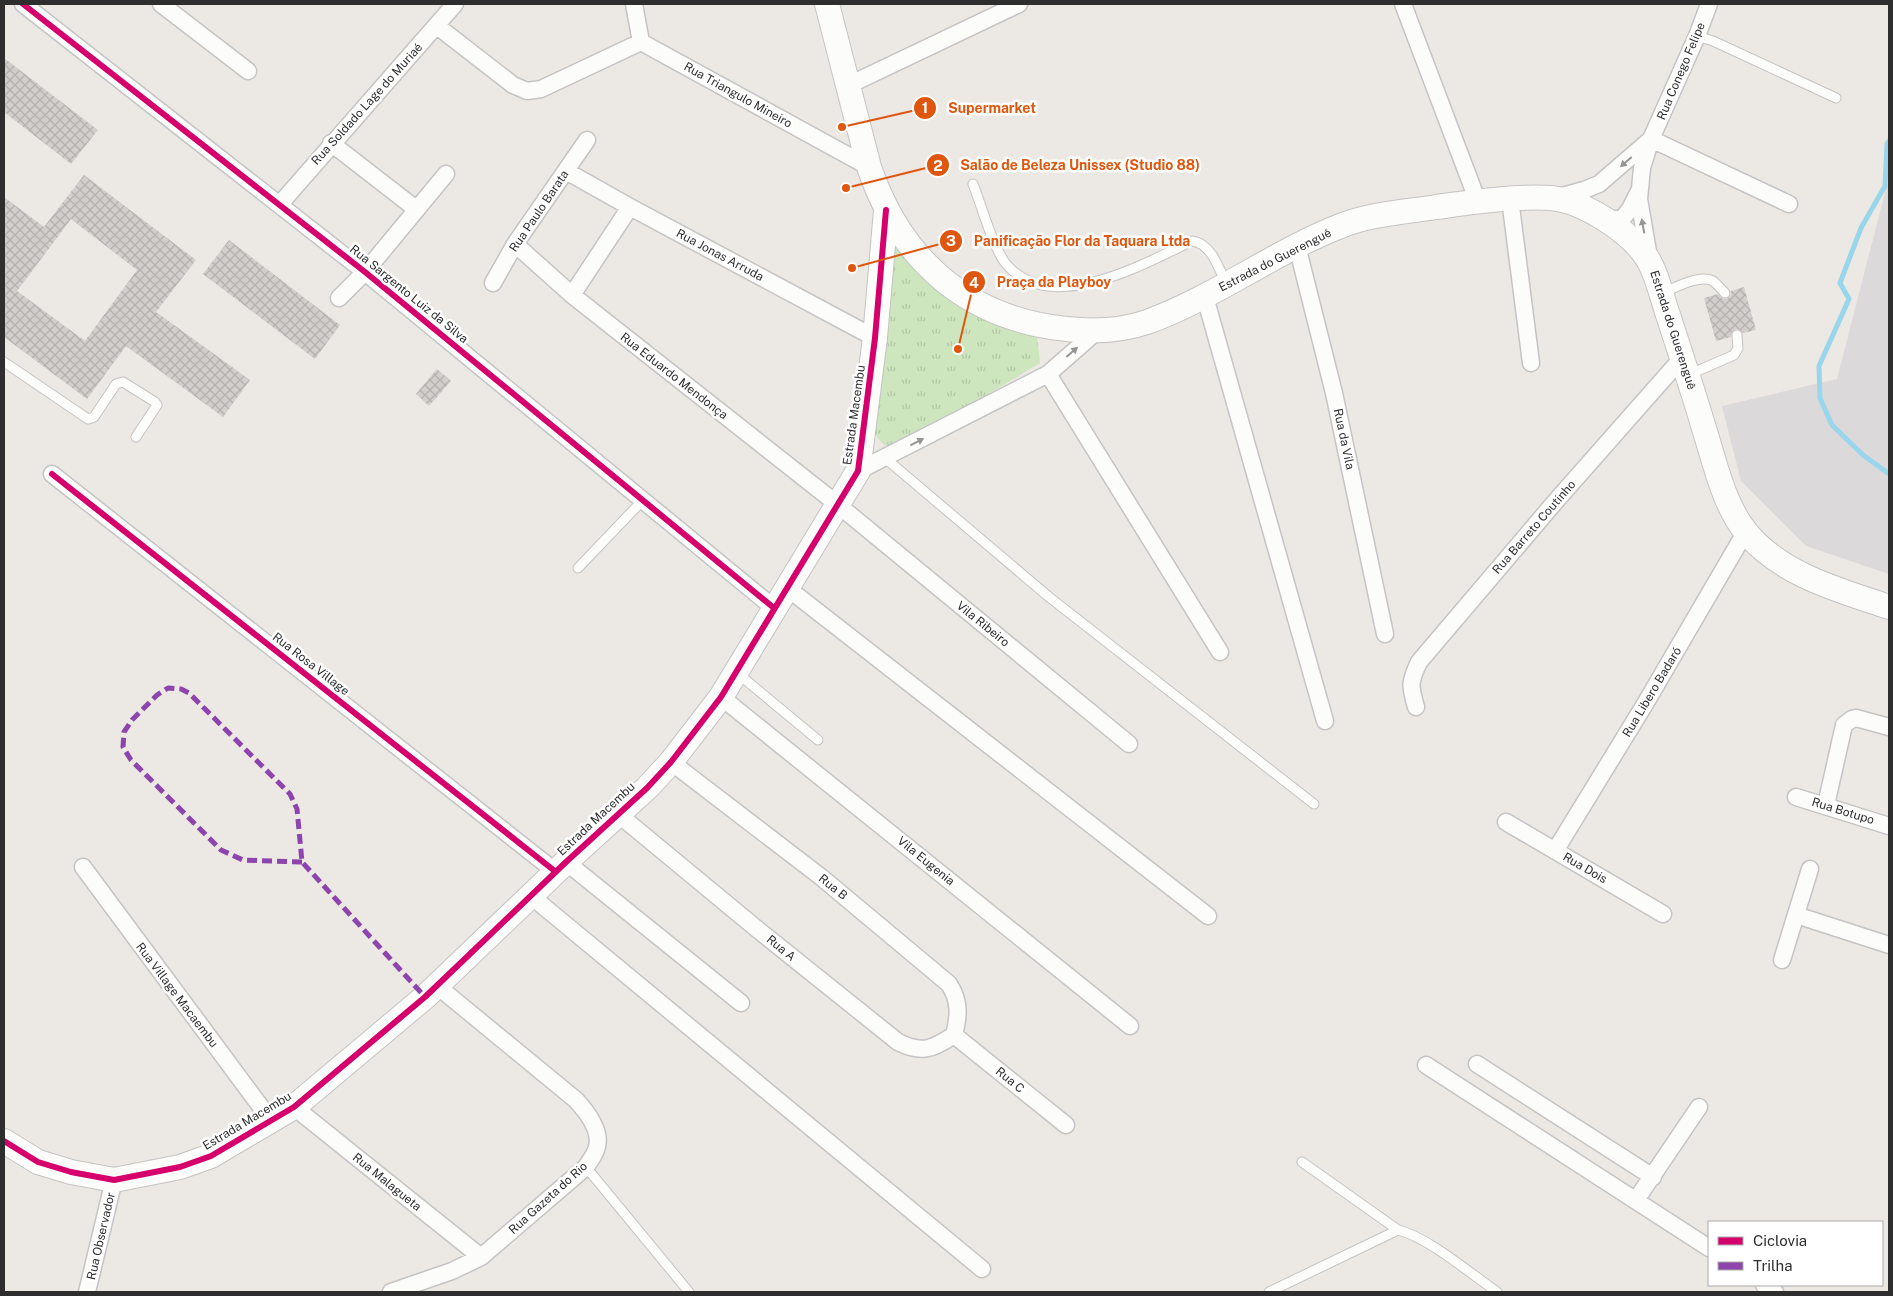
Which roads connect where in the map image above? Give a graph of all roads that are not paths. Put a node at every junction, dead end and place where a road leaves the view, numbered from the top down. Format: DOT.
graph roads {
  1 [pos="23,4"];
  2 [pos="162,4"];
  3 [pos="455,4"];
  4 [pos="634,4"];
  5 [pos="827,4"];
  6 [pos="1019,4"];
  7 [pos="1403,4"];
  8 [pos="1709,4"];
  9 [pos="436,26"];
  10 [pos="1697,36"];
  11 [pos="641,42"];
  12 [pos="248,71"];
  13 [pos="849,85"];
  14 [pos="1836,98"];
  15 [pos="1651,139"];
  16 [pos="587,140"];
  17 [pos="331,143"];
  18 [pos="869,167"];
  19 [pos="566,171"];
  20 [pos="446,174"];
  21 [pos="973,184"];
  22 [pos="1599,184"];
  23 [pos="1639,191"];
  24 [pos="1554,198"];
  25 [pos="1510,199"];
  26 [pos="1478,202"];
  27 [pos="280,204"];
  28 [pos="1790,204"];
  29 [pos="630,208"];
  30 [pos="416,209"];
  31 [pos="886,210"];
  32 [pos="1602,218"];
  33 [pos="515,244"];
  34 [pos="1297,246"];
  35 [pos="1649,260"];
  36 [pos="365,272"];
  37 [pos="493,283"];
  38 [pos="1227,284"];
  39 [pos="1725,293"];
  40 [pos="1661,294"];
  41 [pos="572,295"];
  42 [pos="1204,297"];
  43 [pos="339,298"];
  44 [pos="1097,331"];
  45 [pos="1737,335"];
  46 [pos="875,338"];
  47 [pos="4,362"];
  48 [pos="1531,363"];
  49 [pos="1685,366"];
  50 [pos="1048,374"];
  51 [pos="136,437"];
  52 [pos="885,458"];
  53 [pos="858,472"];
  54 [pos="52,474"];
  55 [pos="643,500"];
  56 [pos="837,504"];
  57 [pos="1746,532"];
  58 [pos="578,568"];
  59 [pos="786,587"];
  60 [pos="1889,607"];
  61 [pos="774,608"];
  62 [pos="1385,634"];
  63 [pos="1220,652"];
  64 [pos="736,672"];
  65 [pos="721,697"];
  66 [pos="1416,707"];
  67 [pos="1326,721"];
  68 [pos="1889,727"];
  69 [pos="818,740"];
  70 [pos="1129,744"];
  71 [pos="671,762"];
  72 [pos="1796,798"];
  73 [pos="1314,804"];
  74 [pos="1826,805"];
  75 [pos="618,814"];
  76 [pos="1506,822"];
  77 [pos="1889,826"];
  78 [pos="1555,851"];
  79 [pos="82,867"];
  80 [pos="561,867"];
  81 [pos="1810,869"];
  82 [pos="531,896"];
  83 [pos="1663,914"];
  84 [pos="1796,915"];
  85 [pos="1208,916"];
  86 [pos="1889,945"];
  87 [pos="1782,960"];
  88 [pos="436,985"];
  89 [pos="742,1003"];
  90 [pos="1130,1026"];
  91 [pos="954,1034"];
  92 [pos="1477,1064"];
  93 [pos="1426,1065"];
  94 [pos="1699,1106"];
  95 [pos="294,1107"];
  96 [pos="272,1122"];
  97 [pos="1066,1125"];
  98 [pos="4,1141"];
  99 [pos="1302,1162"];
  100 [pos="586,1168"];
  101 [pos="1653,1177"];
  102 [pos="114,1180"];
  103 [pos="1636,1200"];
  104 [pos="1398,1230"];
  105 [pos="1708,1247"];
  106 [pos="480,1257"];
  107 [pos="982,1269"];
  108 [pos="88,1292"];
  109 [pos="391,1292"];
  110 [pos="689,1292"];
  111 [pos="1269,1292"];
  112 [pos="1497,1292"];
  1 -- 27 [label="street, Rua Sargento Luiz da Silva"];
  2 -- 12 [label="street"];
  3 -- 9 [label="street, Rua Soldado Lage do Muriaé"];
  4 -- 11 [label="street"];
  5 -- 13 [label="main road, Estrada do Guerenguê"];
  6 -- 13 [label="street"];
  7 -- 26 [label="street"];
  8 -- 10 [label="street, Rua Conego Felipe"];
  9 -- 11 [label="street"];
  9 -- 17 [label="street, Rua Soldado Lage do Muriaé"];
  10 -- 14 [label="lane"];
  10 -- 15 [label="street, Rua Conego Felipe"];
  11 -- 18 [label="street, Rua Triangulo Mineiro"];
  13 -- 18 [label="main road, Estrada do Guerenguê"];
  15 -- 22 [label="street, Rua Conego Felipe, one-way"];
  15 -- 23 [label="street, Rua Conego Felipe"];
  15 -- 28 [label="street"];
  16 -- 19 [label="street, Rua Paulo Barata"];
  17 -- 27 [label="street, Rua Soldado Lage do Muriaé"];
  17 -- 30 [label="street"];
  18 -- 31 [label="main road, Estrada do Guerenguê"];
  19 -- 29 [label="street, Rua Jonas Arruda"];
  19 -- 33 [label="street, Rua Paulo Barata"];
  20 -- 30 [label="street"];
  21 -- 38 [label="lane"];
  22 -- 24 [label="street, Rua Conego Felipe"];
  22 -- 32 [label="street"];
  23 -- 32 [label="street"];
  35 -- 23 [label="street, Rua Conego Felipe, one-way"];
  24 -- 25 [label="main road, Estrada do Guerenguê"];
  24 -- 32 [label="main road, Estrada do Guerenguê"];
  25 -- 26 [label="main road, Estrada do Guerenguê"];
  25 -- 48 [label="street"];
  26 -- 34 [label="main road, Estrada do Guerenguê"];
  27 -- 36 [label="street, Rua Sargento Luiz da Silva"];
  29 -- 41 [label="street"];
  29 -- 46 [label="street, Rua Jonas Arruda"];
  30 -- 36 [label="street"];
  31 -- 44 [label="main road, Estrada do Guerenguê"];
  31 -- 46 [label="main road, Estrada Macembu"];
  32 -- 35 [label="main road, Estrada do Guerenguê"];
  33 -- 37 [label="street, Rua Paulo Barata"];
  33 -- 41 [label="street, Rua Eduardo Mendonça"];
  34 -- 38 [label="main road, Estrada do Guerenguê"];
  34 -- 62 [label="street, Rua da Vila"];
  35 -- 40 [label="main road, Estrada do Guerenguê"];
  36 -- 43 [label="street"];
  36 -- 55 [label="street, Rua Sargento Luiz da Silva"];
  38 -- 42 [label="main road, Estrada do Guerenguê"];
  39 -- 40 [label="lane"];
  40 -- 49 [label="main road, Estrada do Guerenguê"];
  41 -- 56 [label="street, Rua Eduardo Mendonça"];
  42 -- 44 [label="main road, Estrada do Guerenguê"];
  42 -- 67 [label="street, Estrada do Guerenguê"];
  50 -- 44 [label="street, Estrada Macembu, one-way"];
  45 -- 49 [label="lane"];
  46 -- 53 [label="main road, Estrada Macembu"];
  47 -- 51 [label="lane"];
  49 -- 57 [label="main road, Estrada do Guerenguê"];
  49 -- 66 [label="street, Rua Barreto Coutinho"];
  52 -- 50 [label="street, Estrada Macembu, one-way"];
  50 -- 63 [label="street"];
  52 -- 53 [label="street, Estrada Macembu"];
  52 -- 73 [label="lane"];
  53 -- 56 [label="main road, Estrada Macembu"];
  54 -- 80 [label="street, Rua Rosa Village"];
  55 -- 58 [label="lane"];
  55 -- 61 [label="street, Rua Sargento Luiz da Silva"];
  56 -- 59 [label="main road, Estrada Macembu"];
  56 -- 70 [label="street, Vila Ribeiro"];
  57 -- 60 [label="main road, Estrada do Guerenguê"];
  57 -- 78 [label="street, Rua Libero Badaró"];
  59 -- 61 [label="main road, Estrada Macembu"];
  59 -- 85 [label="street"];
  61 -- 64 [label="main road, Estrada Macembu"];
  64 -- 65 [label="main road, Estrada Macembu"];
  64 -- 69 [label="lane"];
  65 -- 71 [label="main road, Estrada Macembu"];
  65 -- 90 [label="street, Vila Eugenia"];
  68 -- 74 [label="street"];
  71 -- 75 [label="main road, Estrada Macembu"];
  71 -- 91 [label="street, Rua B"];
  72 -- 74 [label="street, Rua Botupo"];
  74 -- 77 [label="street, Rua Botupo"];
  75 -- 80 [label="main road, Estrada Macembu"];
  75 -- 91 [label="street, Rua A"];
  76 -- 78 [label="street, Rua Dois"];
  78 -- 83 [label="street, Rua Dois"];
  79 -- 96 [label="street, Rua Village Macaembu"];
  80 -- 82 [label="main road, Estrada Macembu"];
  80 -- 89 [label="street, Rua Rosa Village"];
  81 -- 84 [label="street"];
  82 -- 88 [label="main road, Estrada Macembu"];
  82 -- 107 [label="street"];
  84 -- 86 [label="street"];
  84 -- 87 [label="street"];
  88 -- 95 [label="main road, Estrada Macembu"];
  88 -- 100 [label="street, Rua Gazeta do Rio"];
  91 -- 97 [label="street, Rua C"];
  92 -- 101 [label="street"];
  93 -- 103 [label="street"];
  94 -- 101 [label="street"];
  95 -- 96 [label="main road, Estrada Macembu"];
  95 -- 106 [label="street, Rua Malagueta"];
  96 -- 102 [label="main road, Estrada Macembu"];
  98 -- 102 [label="main road, Estrada Macembu"];
  99 -- 104 [label="lane"];
  100 -- 106 [label="street, Rua Gazeta do Rio"];
  100 -- 110 [label="lane"];
  101 -- 103 [label="street"];
  102 -- 108 [label="street, Rua Observador"];
  103 -- 105 [label="street"];
  104 -- 111 [label="lane"];
  104 -- 112 [label="lane"];
  106 -- 109 [label="street, Rua Gazeta do Rio"];
}
